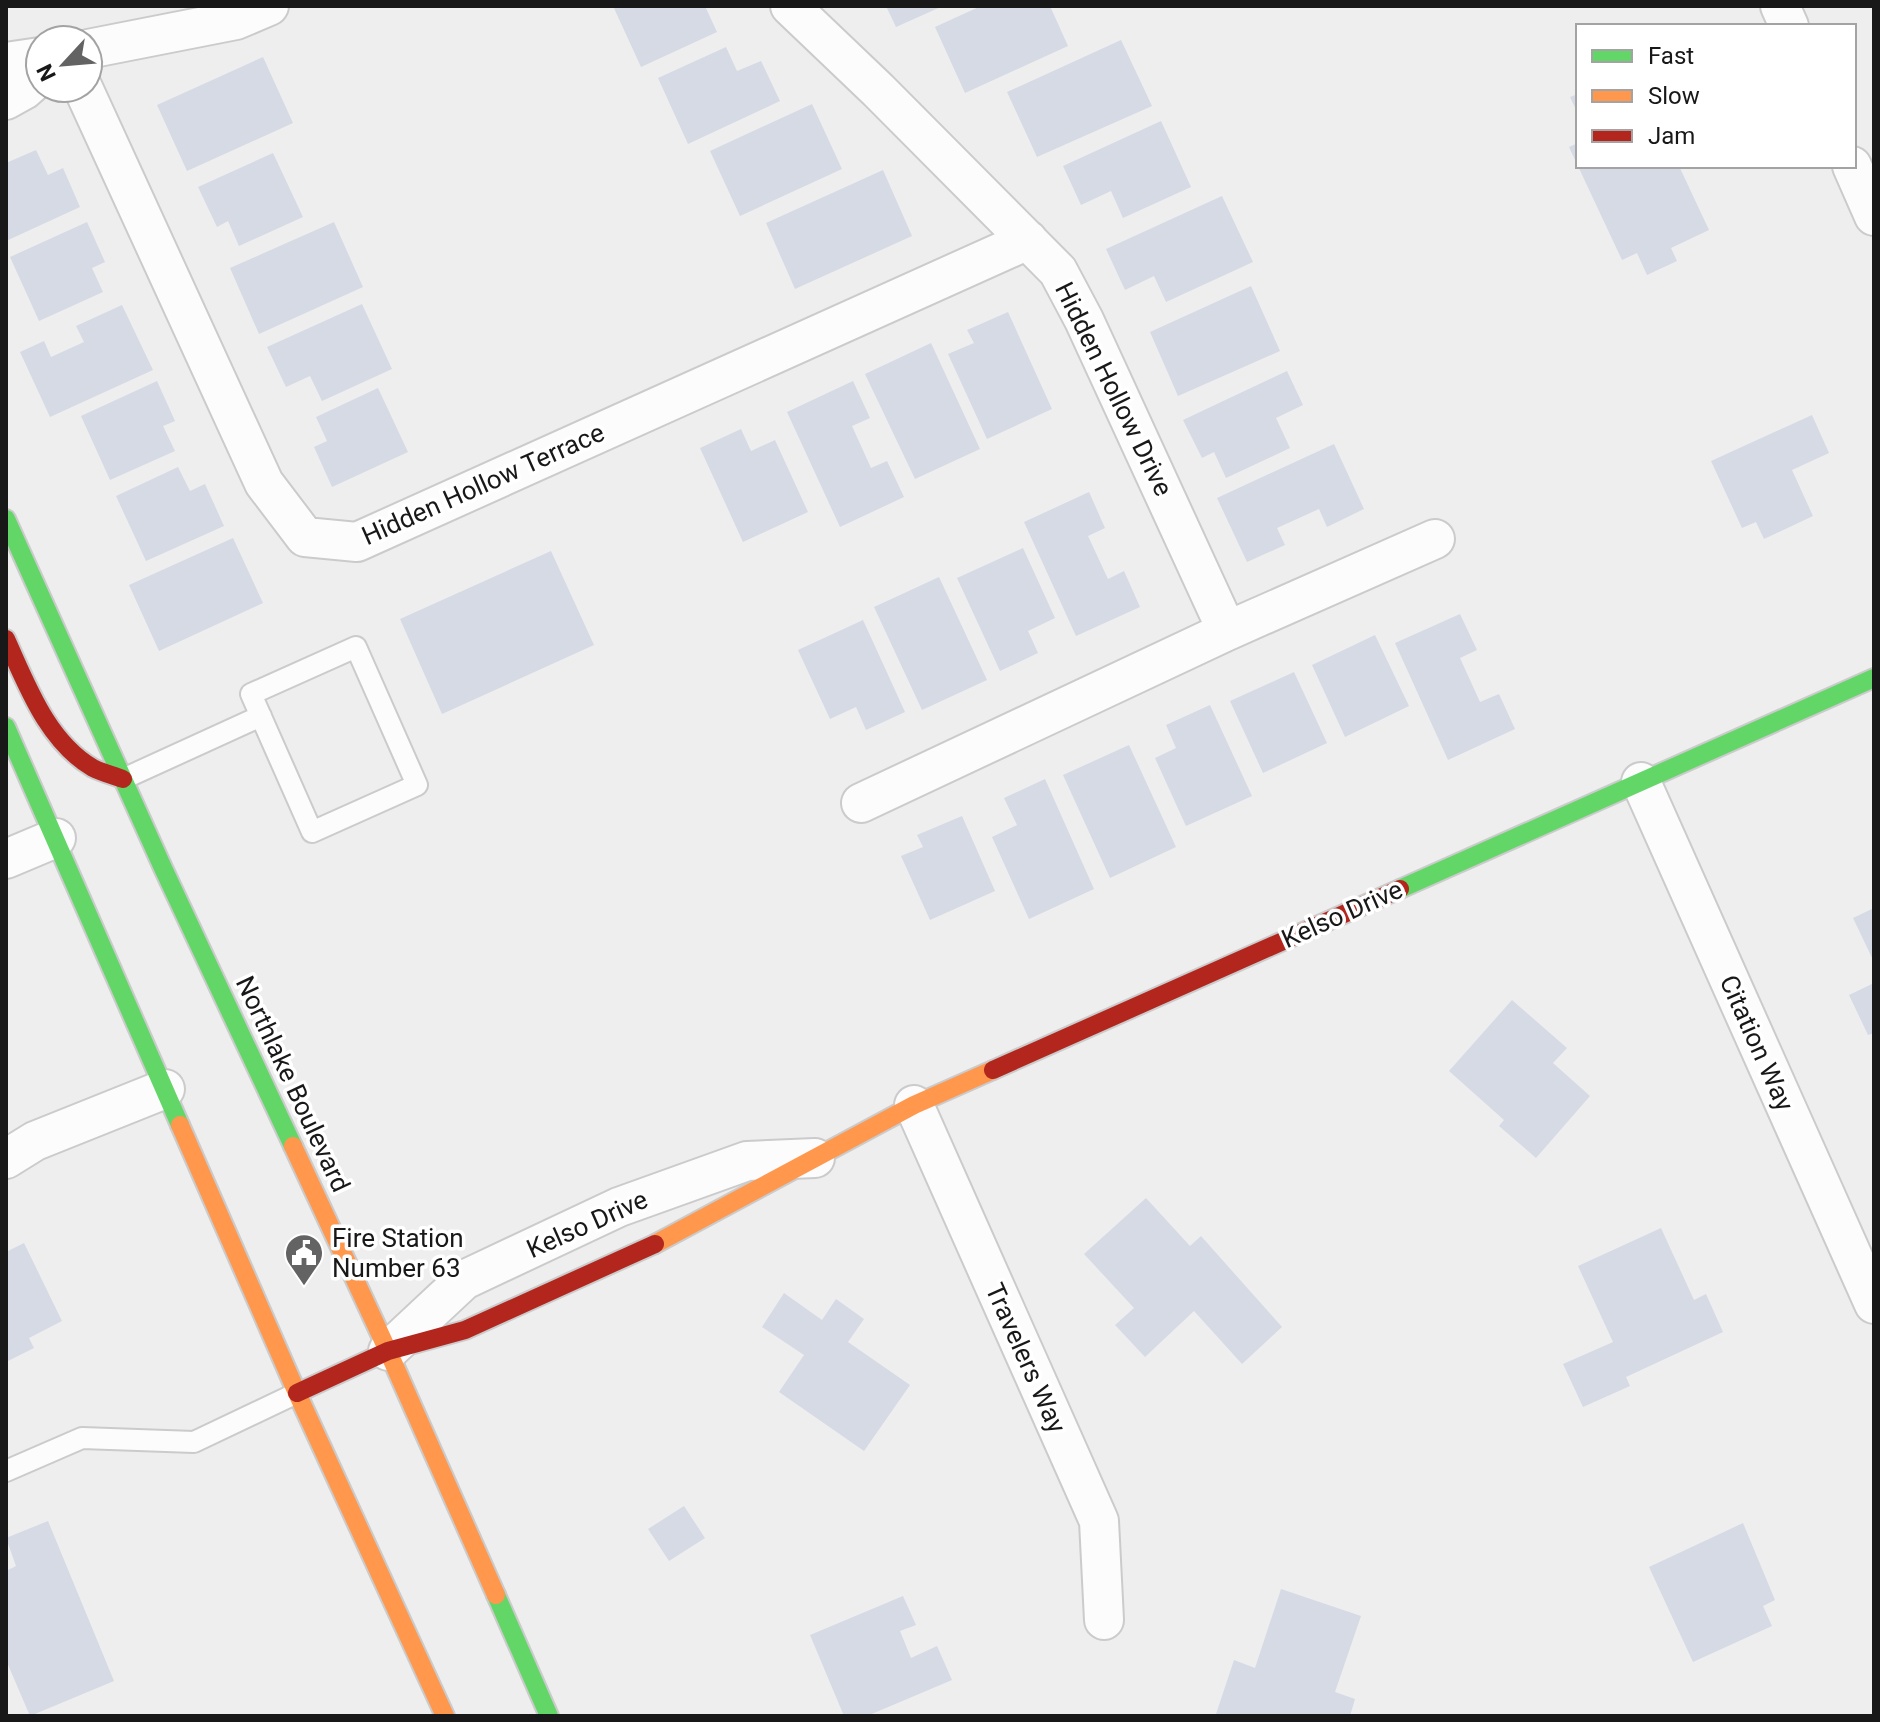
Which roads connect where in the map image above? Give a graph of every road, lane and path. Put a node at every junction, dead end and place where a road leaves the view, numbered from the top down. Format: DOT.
graph roads {
  1 [pos="269,6"];
  2 [pos="790,6"];
  3 [pos="104,46"];
  4 [pos="24,90"];
  5 [pos="6,100"];
  6 [pos="90,104"];
  7 [pos="1853,168"];
  8 [pos="1874,216"];
  9 [pos="1028,240"];
  10 [pos="6,519"];
  11 [pos="1435,539"];
  12 [pos="1227,631"];
  13 [pos="6,639"];
  14 [pos="1874,678"];
  15 [pos="261,716"];
  16 [pos="6,727"];
  17 [pos="123,779"];
  18 [pos="1641,782"];
  19 [pos="861,803"];
  20 [pos="56,838"];
  21 [pos="6,859"];
  22 [pos="165,1089"];
  23 [pos="914,1105"];
  24 [pos="815,1158"];
  25 [pos="6,1159"];
  26 [pos="1874,1304"];
  27 [pos="388,1351"];
  28 [pos="297,1393"];
  29 [pos="6,1471"];
  30 [pos="1104,1620"];
  31 [pos="445,1716"];
  32 [pos="549,1716"];
  1 -- 3 [label="street"];
  2 -- 9 [label="street, Hidden Hollow Drive"];
  4 -- 5 [label="street"];
  6 -- 9 [label="street, Hidden Hollow Terrace"];
  7 -- 8 [label="street"];
  9 -- 12 [label="street, Hidden Hollow Drive"];
  10 -- 17 [label="main road, Northlake Boulevard"];
  11 -- 12 [label="street"];
  12 -- 19 [label="street"];
  13 -- 17 [label="main road"];
  14 -- 18 [label="main road, Kelso Drive"];
  15 -- 15 [label="lane"];
  15 -- 17 [label="lane"];
  16 -- 20 [label="main road"];
  17 -- 27 [label="main road, Northlake Boulevard"];
  18 -- 23 [label="main road, Kelso Drive"];
  18 -- 26 [label="street, Citation Way"];
  20 -- 21 [label="street"];
  20 -- 22 [label="main road"];
  22 -- 25 [label="street"];
  22 -- 28 [label="main road"];
  23 -- 24 [label="main road, Kelso Drive"];
  23 -- 30 [label="street, Travelers Way"];
  24 -- 27 [label="main road, Kelso Drive"];
  24 -- 27 [label="street, Kelso Drive"];
  27 -- 28 [label="main road, Kelso Drive"];
  27 -- 32 [label="main road, Northlake Boulevard"];
  28 -- 29 [label="lane"];
  28 -- 31 [label="main road"];
}
